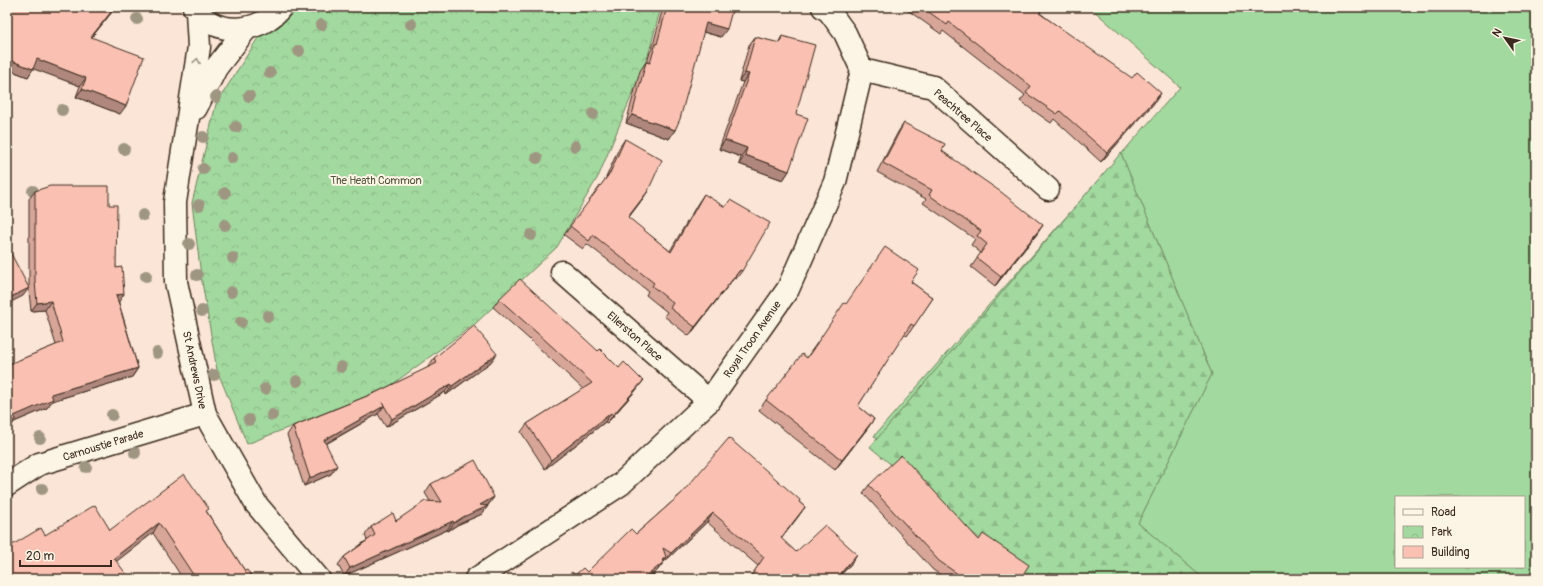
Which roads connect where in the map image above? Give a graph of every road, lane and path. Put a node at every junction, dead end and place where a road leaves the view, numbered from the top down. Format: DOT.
graph roads {
  1 [pos="281,7"];
  2 [pos="823,7"];
  3 [pos="196,9"];
  4 [pos="246,29"];
  5 [pos="862,70"];
  6 [pos="187,127"];
  7 [pos="1048,189"];
  8 [pos="562,272"];
  9 [pos="709,401"];
  10 [pos="204,414"];
  11 [pos="7,485"];
  12 [pos="318,579"];
  13 [pos="476,579"];
  1 -- 4 [label="street"];
  2 -- 5 [label="street"];
  3 -- 4 [label="street"];
  6 -- 3 [label="street, St Andrews Drive, one-way"];
  4 -- 6 [label="street, St Andrews Drive"];
  5 -- 7 [label="street, Peachtree Place"];
  5 -- 9 [label="street, Royal Troon Avenue"];
  6 -- 10 [label="street, St Andrews Drive"];
  8 -- 9 [label="street, Ellerston Place"];
  9 -- 13 [label="street, Royal Troon Avenue"];
  10 -- 11 [label="street, Carnoustie Parade"];
  10 -- 12 [label="street, St Andrews Drive"];
}
